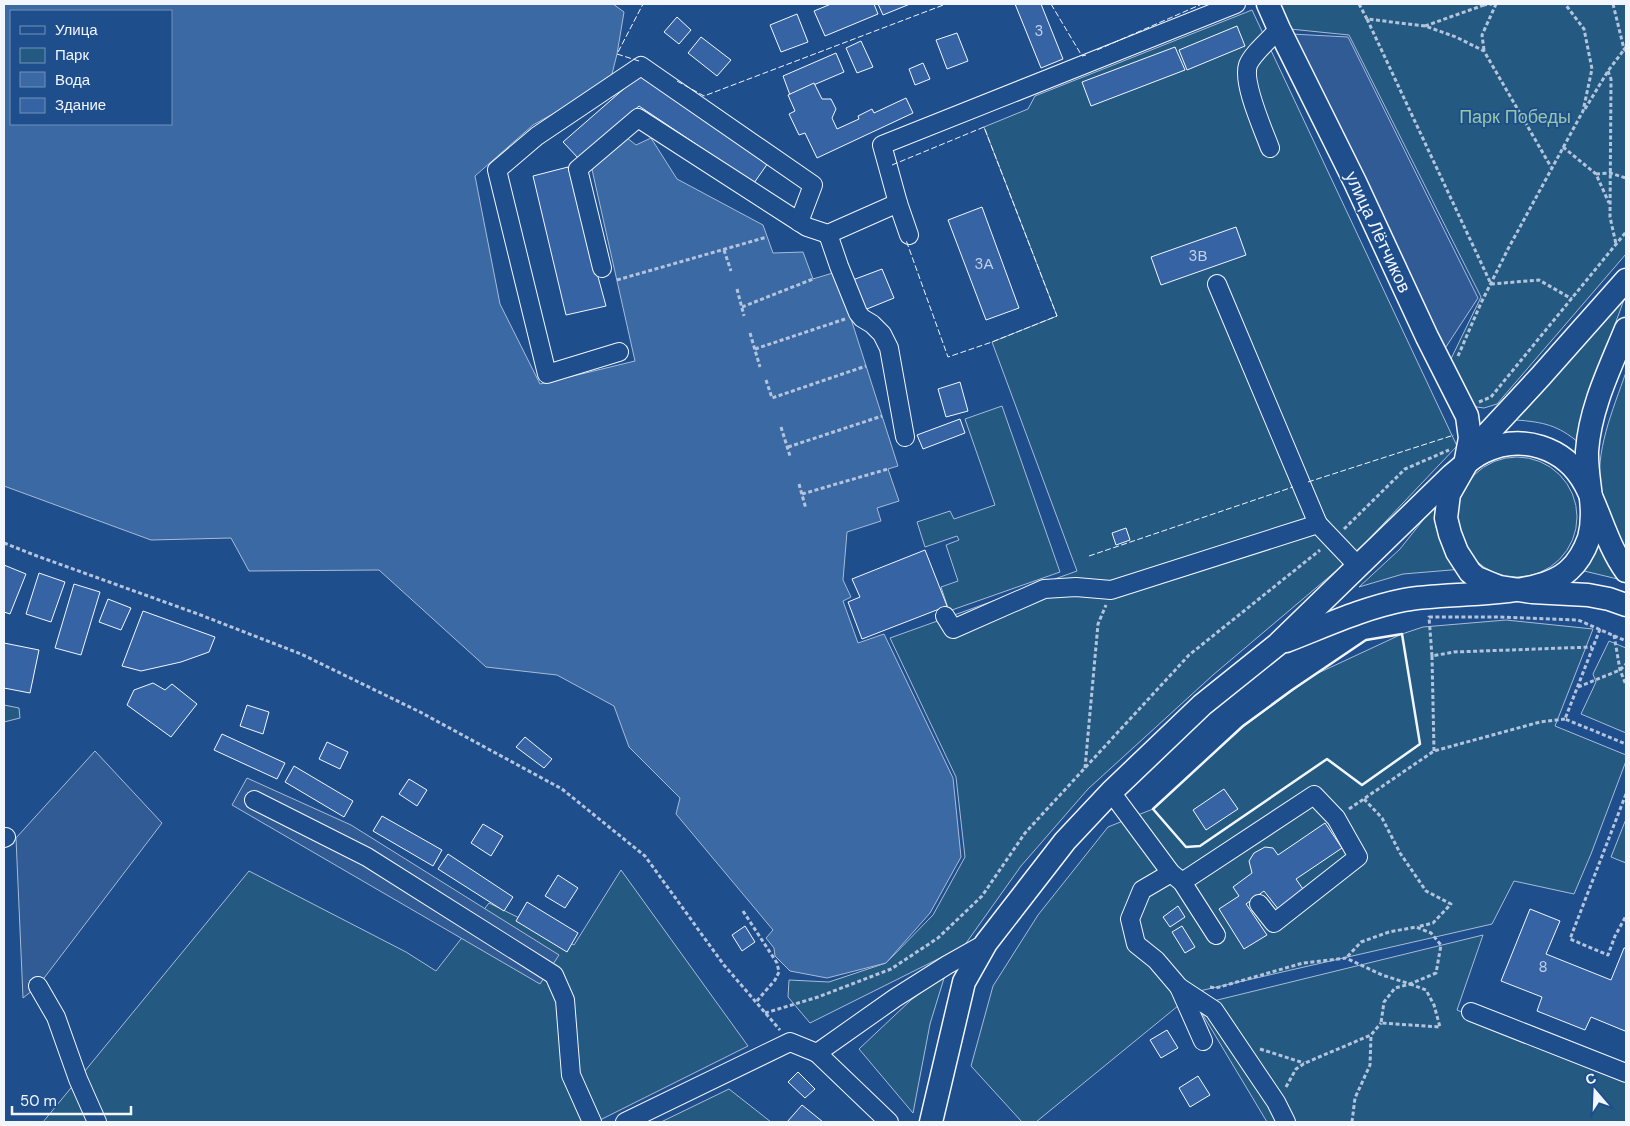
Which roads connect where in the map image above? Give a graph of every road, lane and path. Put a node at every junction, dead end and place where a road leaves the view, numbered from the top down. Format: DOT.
graph roads {
  1 [pos="1236,4"];
  2 [pos="1268,4"];
  3 [pos="1359,4"];
  4 [pos="1482,4"];
  5 [pos="1492,4"];
  6 [pos="1496,4"];
  7 [pos="1565,4"];
  8 [pos="1612,4"];
  9 [pos="1366,19"];
  10 [pos="1425,26"];
  11 [pos="1279,29"];
  12 [pos="1625,49"];
  13 [pos="1484,51"];
  14 [pos="1608,71"];
  15 [pos="1583,111"];
  16 [pos="1563,147"];
  17 [pos="1270,148"];
  18 [pos="1551,167"];
  19 [pos="1610,173"];
  20 [pos="1596,174"];
  21 [pos="1626,178"];
  22 [pos="898,204"];
  23 [pos="1610,204"];
  24 [pos="799,222"];
  25 [pos="1626,232"];
  26 [pos="828,234"];
  27 [pos="909,235"];
  28 [pos="767,237"];
  29 [pos="1616,245"];
  30 [pos="724,250"];
  31 [pos="602,268"];
  32 [pos="731,271"];
  33 [pos="813,279"];
  34 [pos="617,280"];
  35 [pos="1626,280"];
  36 [pos="1217,284"];
  37 [pos="1491,284"];
  38 [pos="737,289"];
  39 [pos="1572,299"];
  40 [pos="742,307"];
  41 [pos="744,316"];
  42 [pos="850,317"];
  43 [pos="1626,329"];
  44 [pos="750,333"];
  45 [pos="755,349"];
  46 [pos="619,352"];
  47 [pos="1456,359"];
  48 [pos="866,366"];
  49 [pos="760,367"];
  50 [pos="766,380"];
  51 [pos="1470,408"];
  52 [pos="882,416"];
  53 [pos="782,427"];
  54 [pos="1489,432"];
  55 [pos="905,437"];
  56 [pos="1524,443"];
  57 [pos="1454,444"];
  58 [pos="788,447"];
  59 [pos="790,456"];
  60 [pos="1465,465"];
  61 [pos="888,469"];
  62 [pos="799,484"];
  63 [pos="802,494"];
  64 [pos="1591,498"];
  65 [pos="806,509"];
  66 [pos="1318,524"];
  67 [pos="1333,540"];
  68 [pos="4,543"];
  69 [pos="1358,566"];
  70 [pos="1626,571"];
  71 [pos="1111,590"];
  72 [pos="1518,590"];
  73 [pos="1626,605"];
  74 [pos="945,616"];
  75 [pos="1600,629"];
  76 [pos="1614,635"];
  77 [pos="1626,641"];
  78 [pos="1278,644"];
  79 [pos="1592,647"];
  80 [pos="1432,656"];
  81 [pos="1626,664"];
  82 [pos="1620,670"];
  83 [pos="1626,685"];
  84 [pos="1577,687"];
  85 [pos="1565,719"];
  86 [pos="1626,743"];
  87 [pos="1434,751"];
  88 [pos="1085,768"];
  89 [pos="1111,792"];
  90 [pos="1626,794"];
  91 [pos="1364,799"];
  92 [pos="254,800"];
  93 [pos="1336,818"];
  94 [pos="1177,877"];
  95 [pos="1259,904"];
  96 [pos="743,911"];
  97 [pos="1626,916"];
  98 [pos="1416,927"];
  99 [pos="1216,935"];
  100 [pos="986,943"];
  101 [pos="1346,958"];
  102 [pos="1410,984"];
  103 [pos="38,986"];
  104 [pos="1180,987"];
  105 [pos="756,1002"];
  106 [pos="1470,1012"];
  107 [pos="765,1013"];
  108 [pos="1381,1023"];
  109 [pos="1371,1035"];
  110 [pos="1204,1041"];
  111 [pos="1236,1041"];
  112 [pos="790,1042"];
  113 [pos="817,1053"];
  114 [pos="1305,1063"];
  115 [pos="1626,1073"];
  116 [pos="1276,1102"];
  117 [pos="97,1122"];
  118 [pos="592,1122"];
  119 [pos="624,1122"];
  120 [pos="889,1122"];
  121 [pos="931,1122"];
  122 [pos="1286,1122"];
  123 [pos="1352,1122"];
  1 -- 22 [label="street"];
  2 -- 11 [label="main road, улица Лётчиков"];
  3 -- 9 [label="path"];
  4 -- 5 [label="path"];
  4 -- 10 [label="path"];
  6 -- 13 [label="path"];
  7 -- 15 [label="path"];
  8 -- 12 [label="path"];
  9 -- 10 [label="path"];
  9 -- 37 [label="path"];
  10 -- 13 [label="path"];
  11 -- 17 [label="street"];
  11 -- 51 [label="main road, улица Лётчиков"];
  12 -- 14 [label="path"];
  13 -- 18 [label="path"];
  14 -- 15 [label="path"];
  14 -- 19 [label="path"];
  15 -- 16 [label="path"];
  16 -- 18 [label="path"];
  16 -- 20 [label="path"];
  18 -- 37 [label="path"];
  19 -- 20 [label="path"];
  19 -- 21 [label="path"];
  19 -- 23 [label="path"];
  20 -- 23 [label="path"];
  22 -- 26 [label="street"];
  22 -- 27 [label="street"];
  23 -- 29 [label="path"];
  24 -- 26 [label="street"];
  24 -- 31 [label="street"];
  24 -- 46 [label="street"];
  25 -- 29 [label="path"];
  26 -- 55 [label="street"];
  28 -- 30 [label="path"];
  29 -- 39 [label="path"];
  30 -- 32 [label="path"];
  30 -- 34 [label="path"];
  33 -- 40 [label="path"];
  35 -- 54 [label="main road"];
  36 -- 66 [label="street"];
  37 -- 39 [label="path"];
  37 -- 47 [label="path"];
  38 -- 40 [label="path"];
  39 -- 51 [label="path"];
  40 -- 41 [label="path"];
  42 -- 45 [label="path"];
  43 -- 64 [label="main road"];
  44 -- 45 [label="path"];
  45 -- 49 [label="path"];
  48 -- 50 [label="path"];
  51 -- 54 [label="main road"];
  51 -- 60 [label="main road, улица Лётчиков"];
  52 -- 58 [label="path"];
  53 -- 58 [label="path"];
  54 -- 56 [label="main road"];
  54 -- 60 [label="main road"];
  56 -- 60 [label="main road"];
  56 -- 64 [label="main road"];
  57 -- 67 [label="path"];
  58 -- 59 [label="path"];
  60 -- 69 [label="main road"];
  60 -- 72 [label="main road"];
  61 -- 63 [label="path"];
  62 -- 63 [label="path"];
  63 -- 65 [label="path"];
  64 -- 70 [label="main road"];
  64 -- 72 [label="main road"];
  66 -- 67 [label="street"];
  66 -- 71 [label="street"];
  67 -- 69 [label="street"];
  67 -- 88 [label="path"];
  68 -- 105 [label="path"];
  69 -- 78 [label="main road"];
  71 -- 74 [label="street"];
  71 -- 88 [label="path"];
  72 -- 73 [label="main road"];
  72 -- 78 [label="main road"];
  75 -- 76 [label="path"];
  75 -- 79 [label="path"];
  75 -- 80 [label="path"];
  76 -- 77 [label="path"];
  76 -- 82 [label="path"];
  78 -- 89 [label="main road"];
  79 -- 80 [label="path"];
  79 -- 84 [label="path"];
  80 -- 87 [label="path"];
  81 -- 82 [label="path"];
  82 -- 83 [label="path"];
  82 -- 84 [label="path"];
  84 -- 85 [label="path"];
  85 -- 86 [label="path"];
  85 -- 87 [label="path"];
  87 -- 91 [label="path"];
  88 -- 107 [label="path"];
  89 -- 94 [label="street"];
  89 -- 100 [label="main road"];
  90 -- 97 [label="path"];
  91 -- 93 [label="path"];
  91 -- 98 [label="path"];
  92 -- 118 [label="street"];
  93 -- 94 [label="street"];
  93 -- 95 [label="street"];
  94 -- 99 [label="street"];
  94 -- 104 [label="street"];
  96 -- 105 [label="path"];
  98 -- 101 [label="path"];
  98 -- 102 [label="path"];
  100 -- 113 [label="street"];
  100 -- 121 [label="main road"];
  101 -- 102 [label="path"];
  101 -- 104 [label="path"];
  102 -- 108 [label="path"];
  102 -- 108 [label="path"];
  103 -- 117 [label="street"];
  104 -- 110 [label="street"];
  104 -- 111 [label="street"];
  105 -- 107 [label="path"];
  106 -- 115 [label="street"];
  107 -- 112 [label="path"];
  108 -- 109 [label="path"];
  109 -- 114 [label="path"];
  109 -- 123 [label="path"];
  111 -- 114 [label="path"];
  111 -- 116 [label="street"];
  112 -- 113 [label="street"];
  112 -- 119 [label="street"];
  113 -- 120 [label="street"];
  114 -- 116 [label="path"];
  116 -- 122 [label="street"];
}
